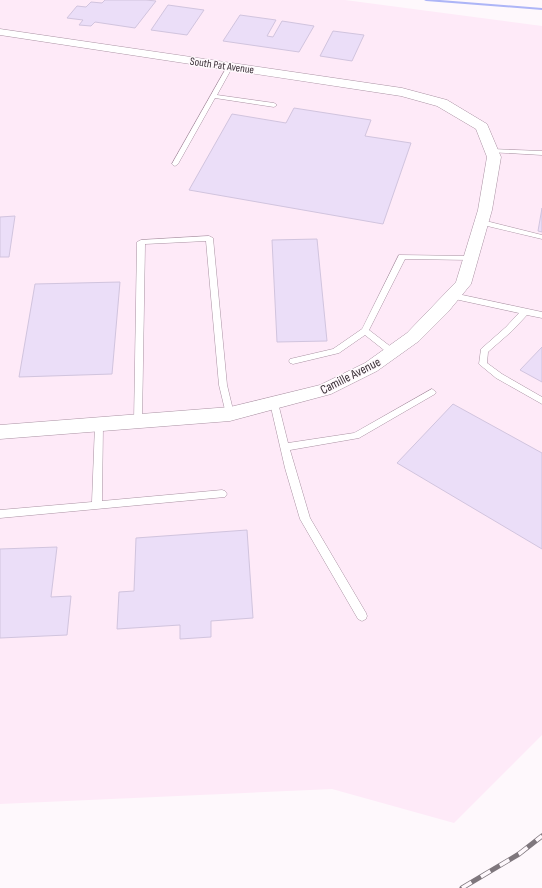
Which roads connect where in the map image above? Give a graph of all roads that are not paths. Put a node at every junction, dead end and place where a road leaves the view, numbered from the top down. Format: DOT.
graph roads {
  1 [pos="0,32"];
  2 [pos="230,66"];
  3 [pos="214,96"];
  4 [pos="442,103"];
  5 [pos="274,105"];
  6 [pos="491,151"];
  7 [pos="542,152"];
  8 [pos="175,164"];
  9 [pos="482,222"];
  10 [pos="542,237"];
  11 [pos="471,258"];
  12 [pos="452,296"];
  13 [pos="524,313"];
  14 [pos="542,316"];
  15 [pos="365,331"];
  16 [pos="392,352"];
  17 [pos="293,361"];
  18 [pos="432,392"];
  19 [pos="542,401"];
  20 [pos="274,403"];
  21 [pos="230,414"];
  22 [pos="138,422"];
  23 [pos="99,425"];
  24 [pos="0,432"];
  25 [pos="285,447"];
  26 [pos="222,494"];
  27 [pos="97,505"];
  28 [pos="0,514"];
  29 [pos="362,616"];
  1 -- 2 [label="street, South Pat Avenue"];
  2 -- 3 [label="lane"];
  2 -- 4 [label="street, South Pat Avenue"];
  3 -- 5 [label="lane"];
  3 -- 8 [label="lane"];
  4 -- 6 [label="street, Camille Avenue"];
  6 -- 7 [label="lane"];
  6 -- 9 [label="street, Camille Avenue"];
  9 -- 10 [label="lane"];
  9 -- 11 [label="street, Camille Avenue"];
  11 -- 12 [label="street, Camille Avenue"];
  11 -- 15 [label="lane"];
  12 -- 13 [label="lane"];
  12 -- 16 [label="street, Camille Avenue"];
  13 -- 14 [label="lane"];
  13 -- 19 [label="lane"];
  15 -- 16 [label="lane"];
  15 -- 17 [label="lane"];
  16 -- 20 [label="street, Camille Avenue"];
  18 -- 25 [label="lane"];
  20 -- 21 [label="street, Camille Avenue"];
  20 -- 25 [label="lane"];
  21 -- 22 [label="street, Camille Avenue"];
  21 -- 22 [label="lane"];
  22 -- 23 [label="street, Camille Avenue"];
  23 -- 24 [label="street, Camille Avenue"];
  23 -- 27 [label="lane"];
  25 -- 29 [label="lane"];
  26 -- 27 [label="lane"];
  27 -- 28 [label="lane"];
}
